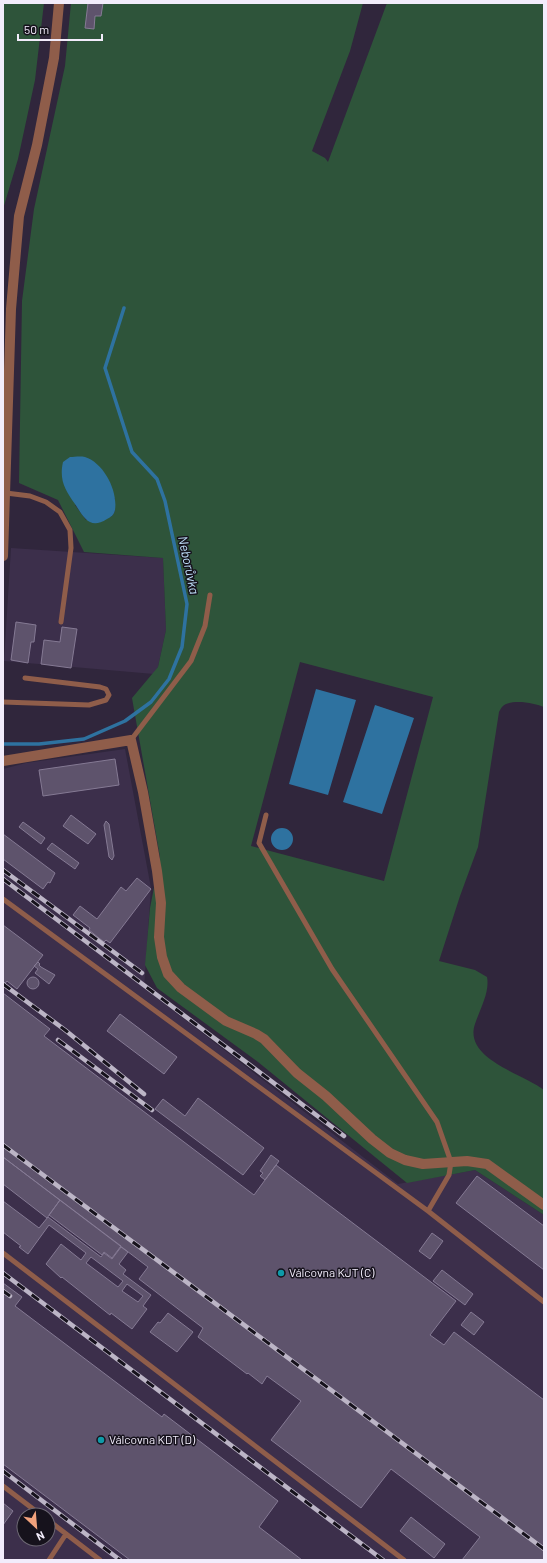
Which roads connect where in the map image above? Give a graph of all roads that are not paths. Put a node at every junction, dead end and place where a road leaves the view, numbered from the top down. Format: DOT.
graph roads {
  1 [pos="59,3"];
  2 [pos="6,493"];
  3 [pos="3,556"];
  4 [pos="210,595"];
  5 [pos="61,622"];
  6 [pos="25,678"];
  7 [pos="3,702"];
  8 [pos="131,740"];
  9 [pos="3,761"];
  10 [pos="266,815"];
  11 [pos="3,899"];
  12 [pos="451,1162"];
  13 [pos="544,1206"];
  14 [pos="428,1211"];
  15 [pos="3,1253"];
  16 [pos="544,1302"];
  17 [pos="3,1486"];
  18 [pos="31,1507"];
  19 [pos="56,1526"];
  20 [pos="66,1534"];
  21 [pos="48,1560"];
  22 [pos="100,1560"];
  23 [pos="404,1560"];
  1 -- 2 [label="street"];
  2 -- 3 [label="street"];
  2 -- 5 [label="lane"];
  4 -- 8 [label="lane"];
  6 -- 7 [label="lane"];
  8 -- 9 [label="street"];
  8 -- 12 [label="street"];
  10 -- 12 [label="lane"];
  11 -- 14 [label="lane"];
  12 -- 13 [label="street"];
  12 -- 14 [label="lane"];
  14 -- 16 [label="lane"];
  15 -- 23 [label="lane"];
  17 -- 18 [label="lane"];
  19 -- 20 [label="lane"];
  20 -- 21 [label="lane"];
  20 -- 22 [label="lane"];
}
